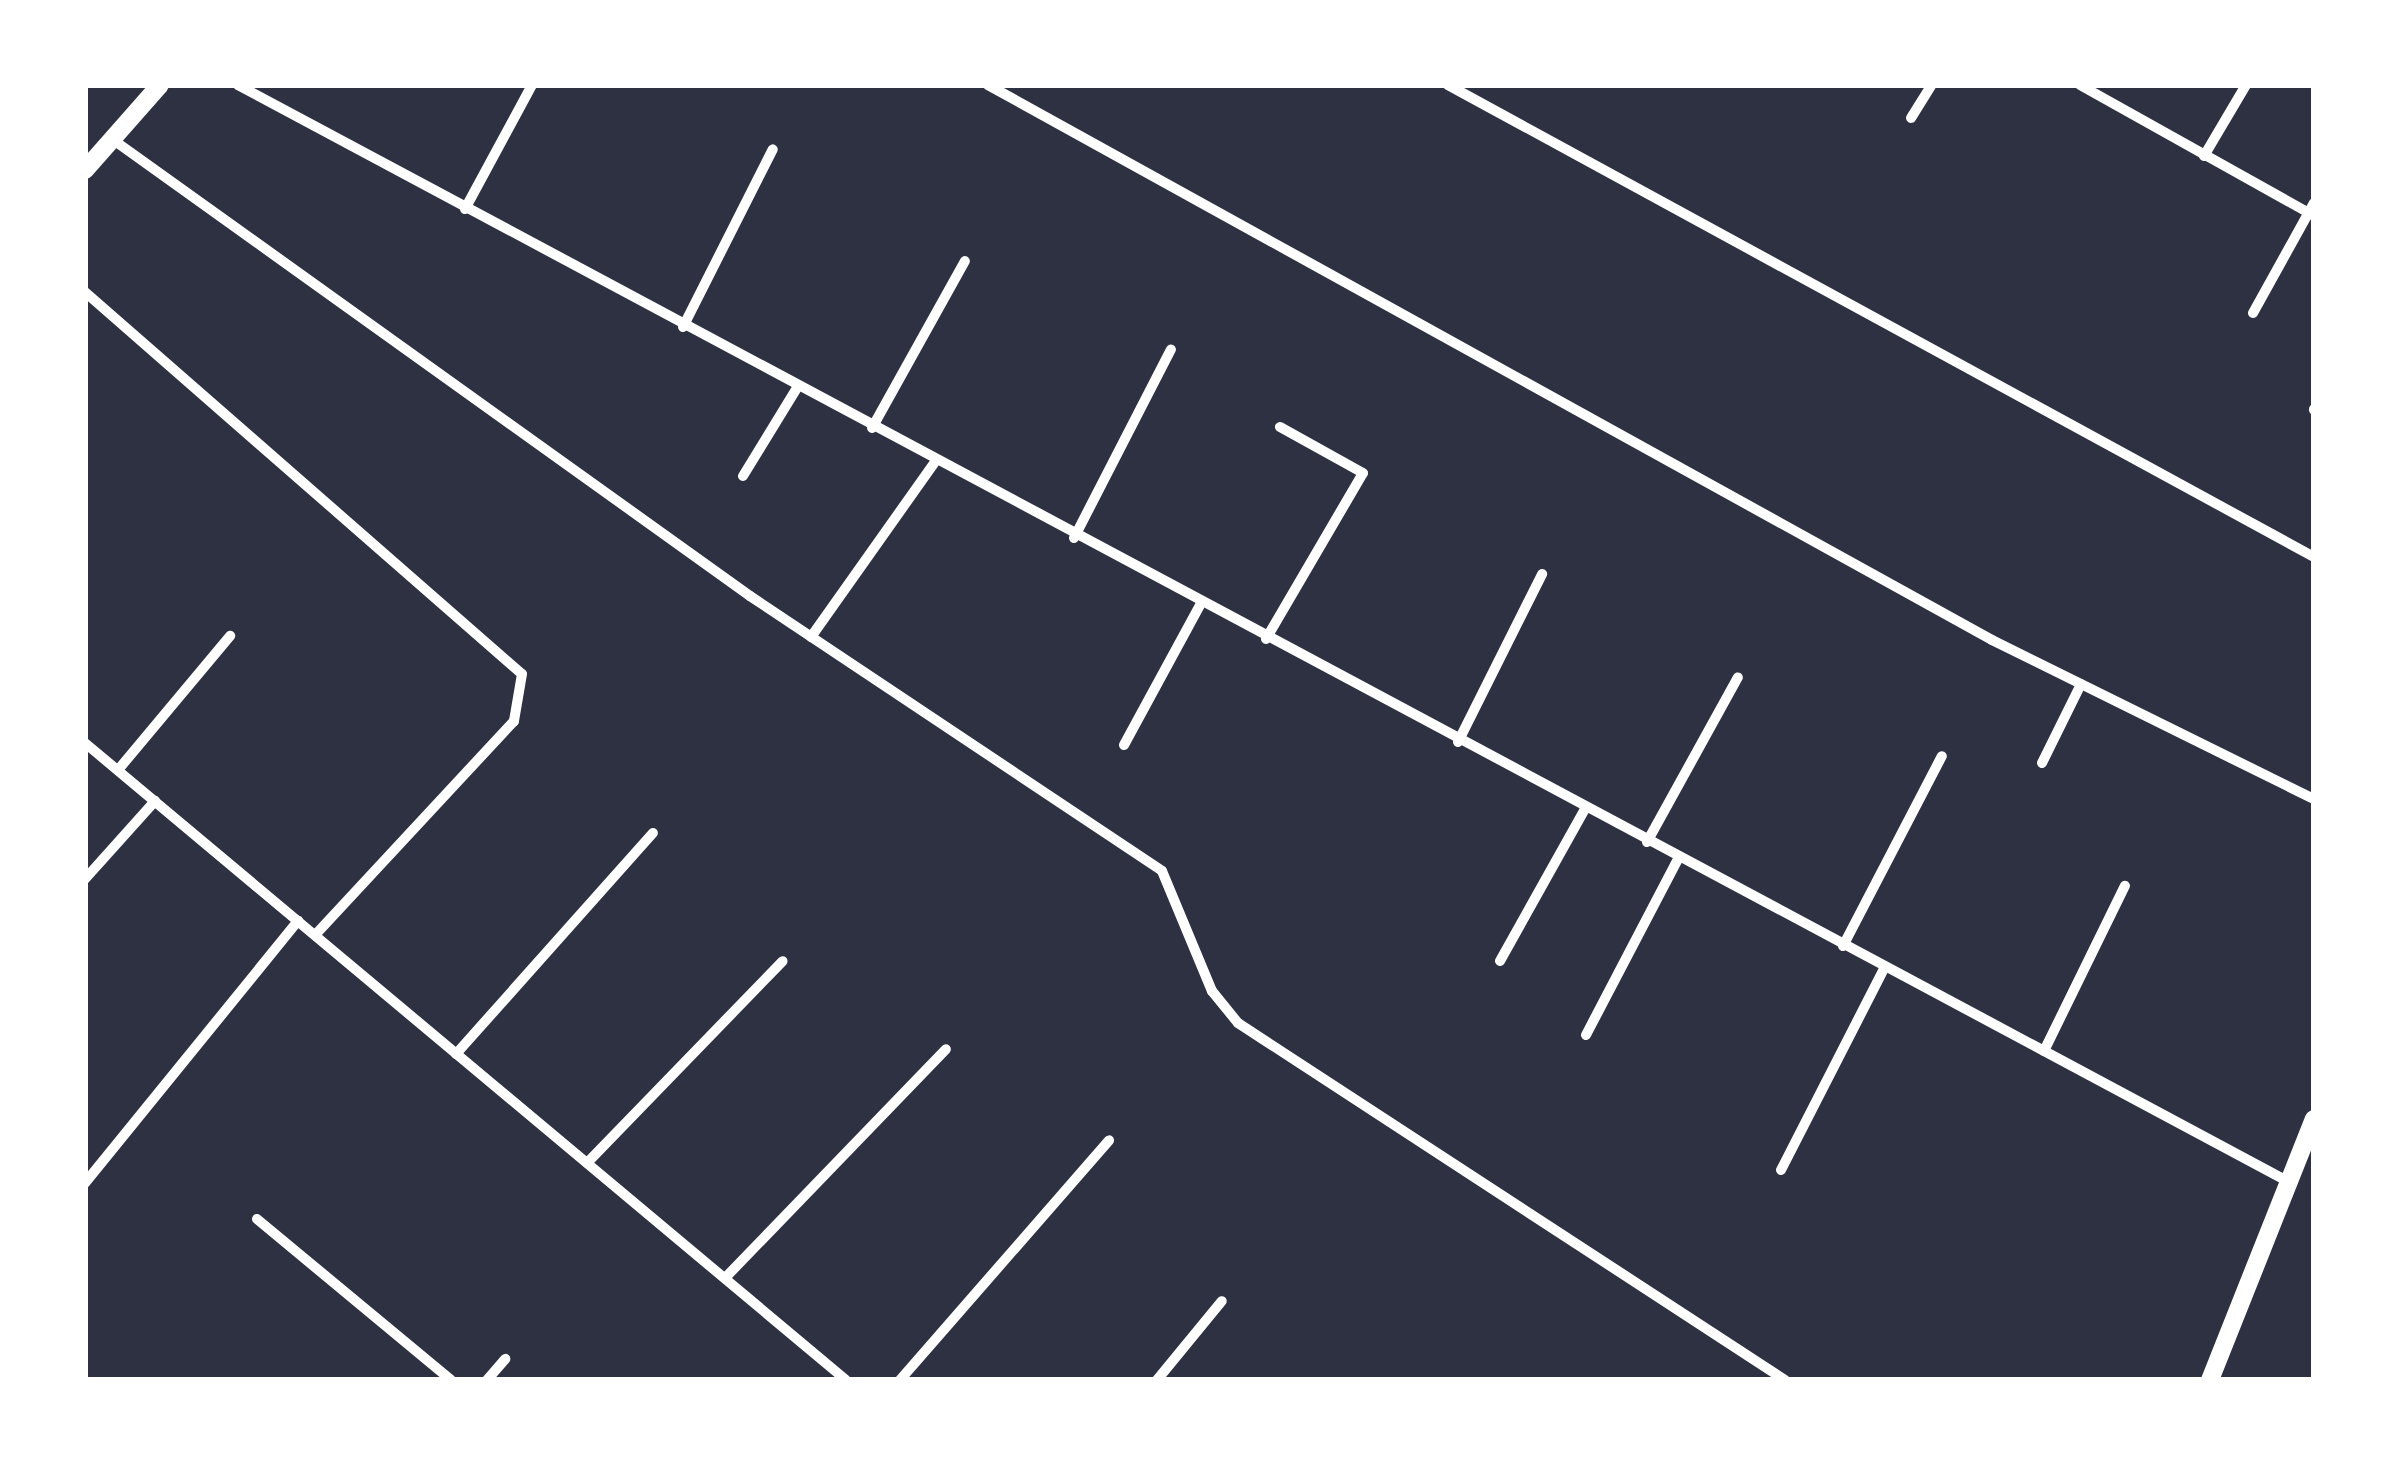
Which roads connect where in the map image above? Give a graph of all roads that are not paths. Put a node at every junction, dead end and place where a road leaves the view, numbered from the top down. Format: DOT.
graph roads {
  1 [pos="160,85"];
  2 [pos="238,85"];
  3 [pos="532,85"];
  4 [pos="988,85"];
  5 [pos="1448,85"];
  6 [pos="1932,85"];
  7 [pos="2080,85"];
  8 [pos="2246,85"];
  9 [pos="1911,118"];
  10 [pos="112,138"];
  11 [pos="773,150"];
  12 [pos="2204,156"];
  13 [pos="86,166"];
  14 [pos="465,209"];
  15 [pos="2312,210"];
  16 [pos="965,261"];
  17 [pos="85,292"];
  18 [pos="2252,314"];
  19 [pos="683,327"];
  20 [pos="1171,348"];
  21 [pos="797,388"];
  22 [pos="1280,427"];
  23 [pos="872,428"];
  24 [pos="935,462"];
  25 [pos="742,476"];
  26 [pos="1074,538"];
  27 [pos="2314,558"];
  28 [pos="1542,574"];
  29 [pos="1200,604"];
  30 [pos="230,636"];
  31 [pos="810,637"];
  32 [pos="1266,640"];
  33 [pos="1738,677"];
  34 [pos="2081,684"];
  35 [pos="85,742"];
  36 [pos="1458,742"];
  37 [pos="1124,746"];
  38 [pos="1942,756"];
  39 [pos="2042,763"];
  40 [pos="118,770"];
  41 [pos="2314,799"];
  42 [pos="155,801"];
  43 [pos="1584,809"];
  44 [pos="653,833"];
  45 [pos="1647,842"];
  46 [pos="1678,858"];
  47 [pos="85,878"];
  48 [pos="2125,886"];
  49 [pos="298,921"];
  50 [pos="315,935"];
  51 [pos="1842,946"];
  52 [pos="783,960"];
  53 [pos="1500,961"];
  54 [pos="1885,967"];
  55 [pos="1586,1035"];
  56 [pos="946,1049"];
  57 [pos="2044,1052"];
  58 [pos="456,1054"];
  59 [pos="2314,1119"];
  60 [pos="1109,1140"];
  61 [pos="588,1163"];
  62 [pos="1782,1170"];
  63 [pos="85,1183"];
  64 [pos="2290,1183"];
  65 [pos="256,1219"];
  66 [pos="725,1278"];
  67 [pos="1222,1301"];
  68 [pos="505,1359"];
  69 [pos="451,1380"];
  70 [pos="487,1380"];
  71 [pos="846,1380"];
  72 [pos="900,1380"];
  73 [pos="1157,1380"];
  74 [pos="1785,1380"];
  75 [pos="2210,1380"];
  1 -- 10 [label="street"];
  2 -- 14 [label="street"];
  3 -- 14 [label="street"];
  4 -- 34 [label="street"];
  5 -- 27 [label="street"];
  6 -- 9 [label="street"];
  7 -- 12 [label="street"];
  8 -- 12 [label="street"];
  10 -- 13 [label="street"];
  10 -- 31 [label="street"];
  11 -- 19 [label="street"];
  12 -- 15 [label="street"];
  14 -- 19 [label="street"];
  15 -- 18 [label="street"];
  16 -- 23 [label="street"];
  17 -- 50 [label="street"];
  19 -- 21 [label="street"];
  20 -- 26 [label="street"];
  21 -- 23 [label="street"];
  21 -- 25 [label="street"];
  22 -- 32 [label="street"];
  23 -- 24 [label="street"];
  24 -- 26 [label="street"];
  24 -- 31 [label="street"];
  26 -- 29 [label="street"];
  28 -- 36 [label="street"];
  29 -- 32 [label="street"];
  29 -- 37 [label="street"];
  30 -- 40 [label="street"];
  31 -- 74 [label="street"];
  32 -- 36 [label="street"];
  33 -- 45 [label="street"];
  34 -- 39 [label="street"];
  34 -- 41 [label="street"];
  35 -- 40 [label="street"];
  36 -- 43 [label="street"];
  38 -- 51 [label="street"];
  40 -- 42 [label="street"];
  42 -- 47 [label="street"];
  42 -- 49 [label="street"];
  43 -- 45 [label="street"];
  43 -- 53 [label="street"];
  44 -- 58 [label="street"];
  45 -- 46 [label="street"];
  46 -- 51 [label="street"];
  46 -- 55 [label="street"];
  48 -- 57 [label="street"];
  49 -- 50 [label="street"];
  49 -- 63 [label="street"];
  50 -- 58 [label="street"];
  51 -- 54 [label="street"];
  52 -- 61 [label="street"];
  54 -- 57 [label="street"];
  54 -- 62 [label="street"];
  56 -- 66 [label="street"];
  57 -- 64 [label="street"];
  58 -- 61 [label="street"];
  59 -- 64 [label="street"];
  60 -- 72 [label="street"];
  61 -- 66 [label="street"];
  64 -- 75 [label="street"];
  65 -- 69 [label="street"];
  66 -- 71 [label="street"];
  67 -- 73 [label="street"];
  68 -- 70 [label="street"];
}
